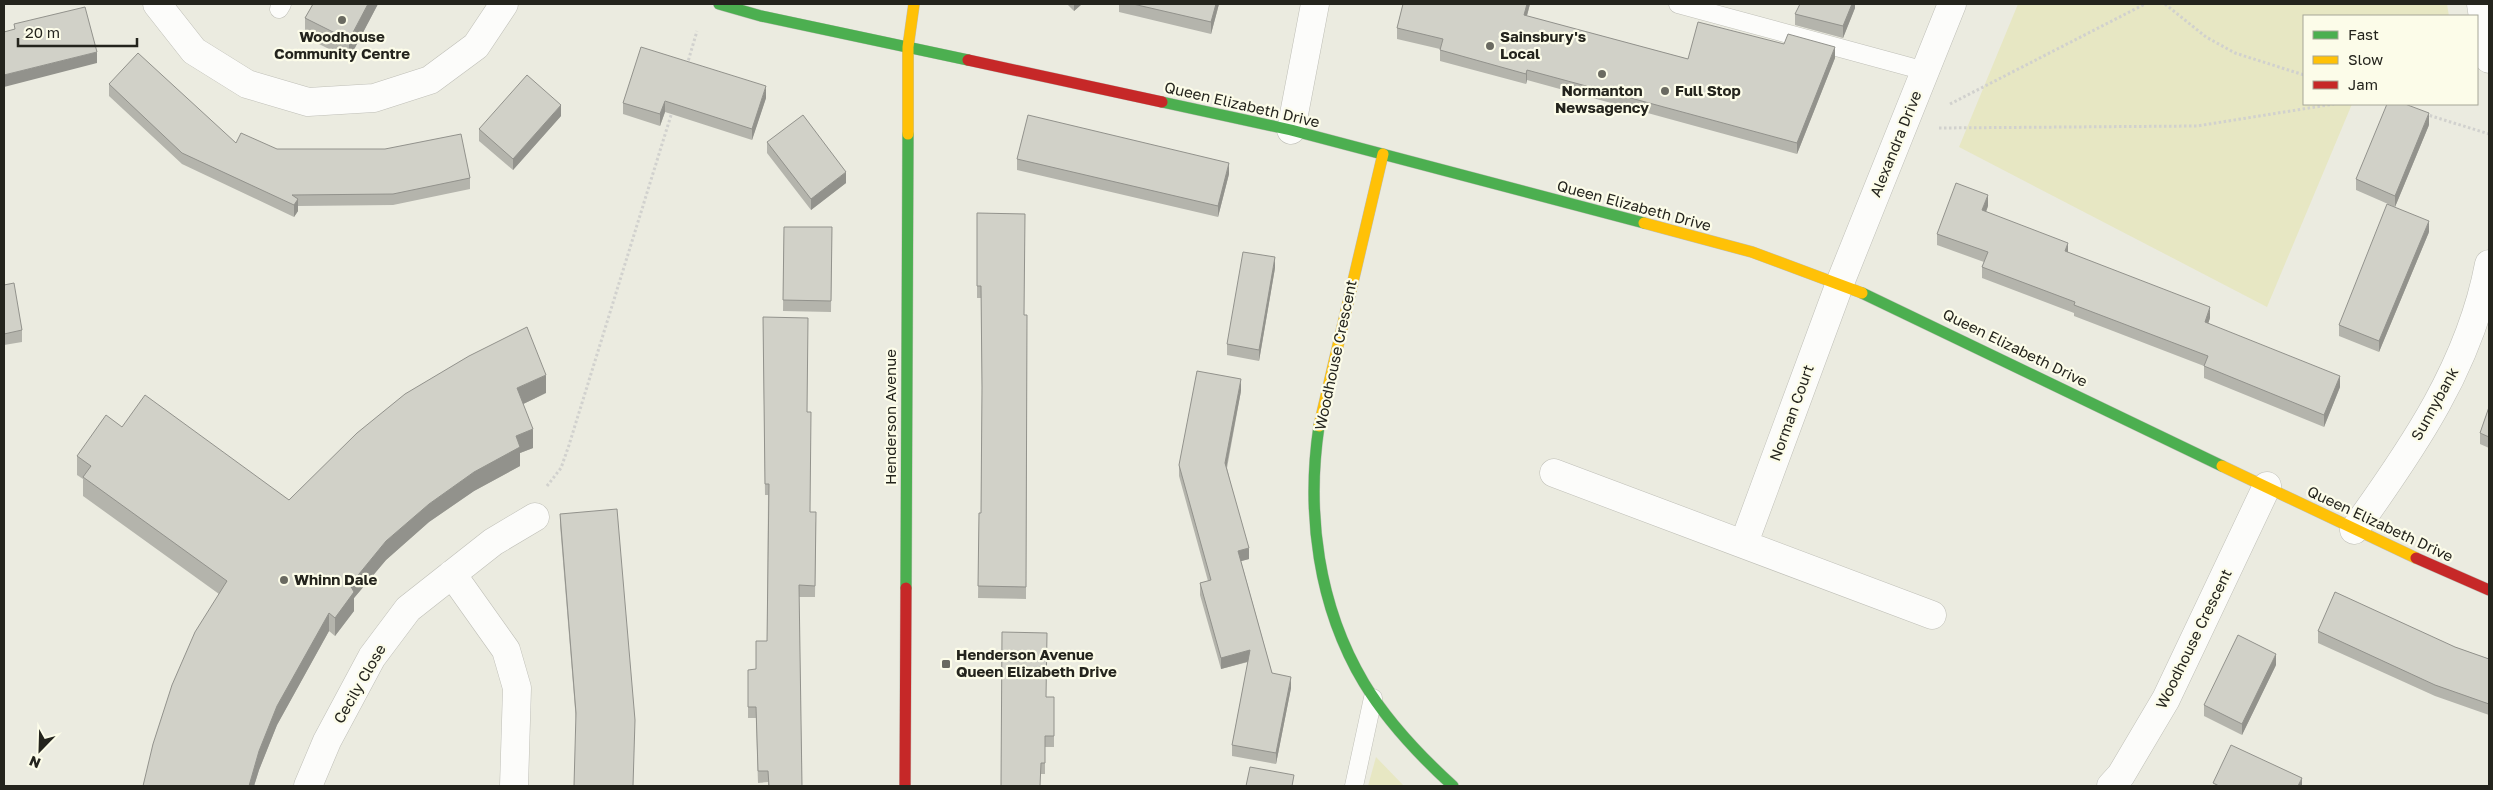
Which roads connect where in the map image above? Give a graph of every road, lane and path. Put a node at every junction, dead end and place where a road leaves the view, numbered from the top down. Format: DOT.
graph roads {
  1 [pos="157,4"];
  2 [pos="504,4"];
  3 [pos="719,4"];
  4 [pos="914,4"];
  5 [pos="1315,4"];
  6 [pos="1678,4"];
  7 [pos="1952,4"];
  8 [pos="2146,4"];
  9 [pos="2165,4"];
  10 [pos="2481,4"];
  11 [pos="700,22"];
  12 [pos="908,47"];
  13 [pos="2489,58"];
  14 [pos="685,70"];
  15 [pos="1925,71"];
  16 [pos="2303,75"];
  17 [pos="2328,105"];
  18 [pos="674,107"];
  19 [pos="2420,112"];
  20 [pos="1902,129"];
  21 [pos="1291,130"];
  22 [pos="2489,134"];
  23 [pos="1383,154"];
  24 [pos="2489,264"];
  25 [pos="1840,283"];
  26 [pos="1554,473"];
  27 [pos="2267,486"];
  28 [pos="535,517"];
  29 [pos="2354,530"];
  30 [pos="1744,543"];
  31 [pos="452,574"];
  32 [pos="2489,590"];
  33 [pos="1932,614"];
  34 [pos="1374,698"];
  35 [pos="2122,783"];
  36 [pos="308,786"];
  37 [pos="514,786"];
  38 [pos="905,786"];
  39 [pos="1354,786"];
  40 [pos="1454,786"];
  1 -- 2 [label="street"];
  3 -- 12 [label="street, Queen Elizabeth Drive"];
  4 -- 12 [label="street, Henderson Avenue"];
  5 -- 21 [label="street"];
  6 -- 15 [label="lane"];
  7 -- 15 [label="street, Alexandra Drive"];
  8 -- 20 [label="path"];
  9 -- 16 [label="path"];
  10 -- 13 [label="street"];
  11 -- 14 [label="path"];
  12 -- 21 [label="street, Queen Elizabeth Drive"];
  12 -- 38 [label="street, Henderson Avenue"];
  15 -- 20 [label="street, Alexandra Drive"];
  17 -- 20 [label="path"];
  18 -- 28 [label="path"];
  19 -- 22 [label="path"];
  20 -- 25 [label="street, Alexandra Drive"];
  21 -- 23 [label="street, Queen Elizabeth Drive"];
  23 -- 25 [label="street, Queen Elizabeth Drive"];
  23 -- 34 [label="street, Woodhouse Crescent"];
  24 -- 29 [label="street, Sunnybank"];
  25 -- 27 [label="street, Queen Elizabeth Drive"];
  25 -- 30 [label="street, Norman Court"];
  26 -- 30 [label="street"];
  27 -- 29 [label="street, Queen Elizabeth Drive"];
  27 -- 35 [label="street, Woodhouse Crescent"];
  28 -- 31 [label="street, Cecily Close"];
  29 -- 32 [label="street, Queen Elizabeth Drive"];
  30 -- 33 [label="street"];
  31 -- 36 [label="street, Cecily Close"];
  31 -- 37 [label="street"];
  34 -- 39 [label="lane"];
  34 -- 40 [label="street, Woodhouse Crescent"];
}
